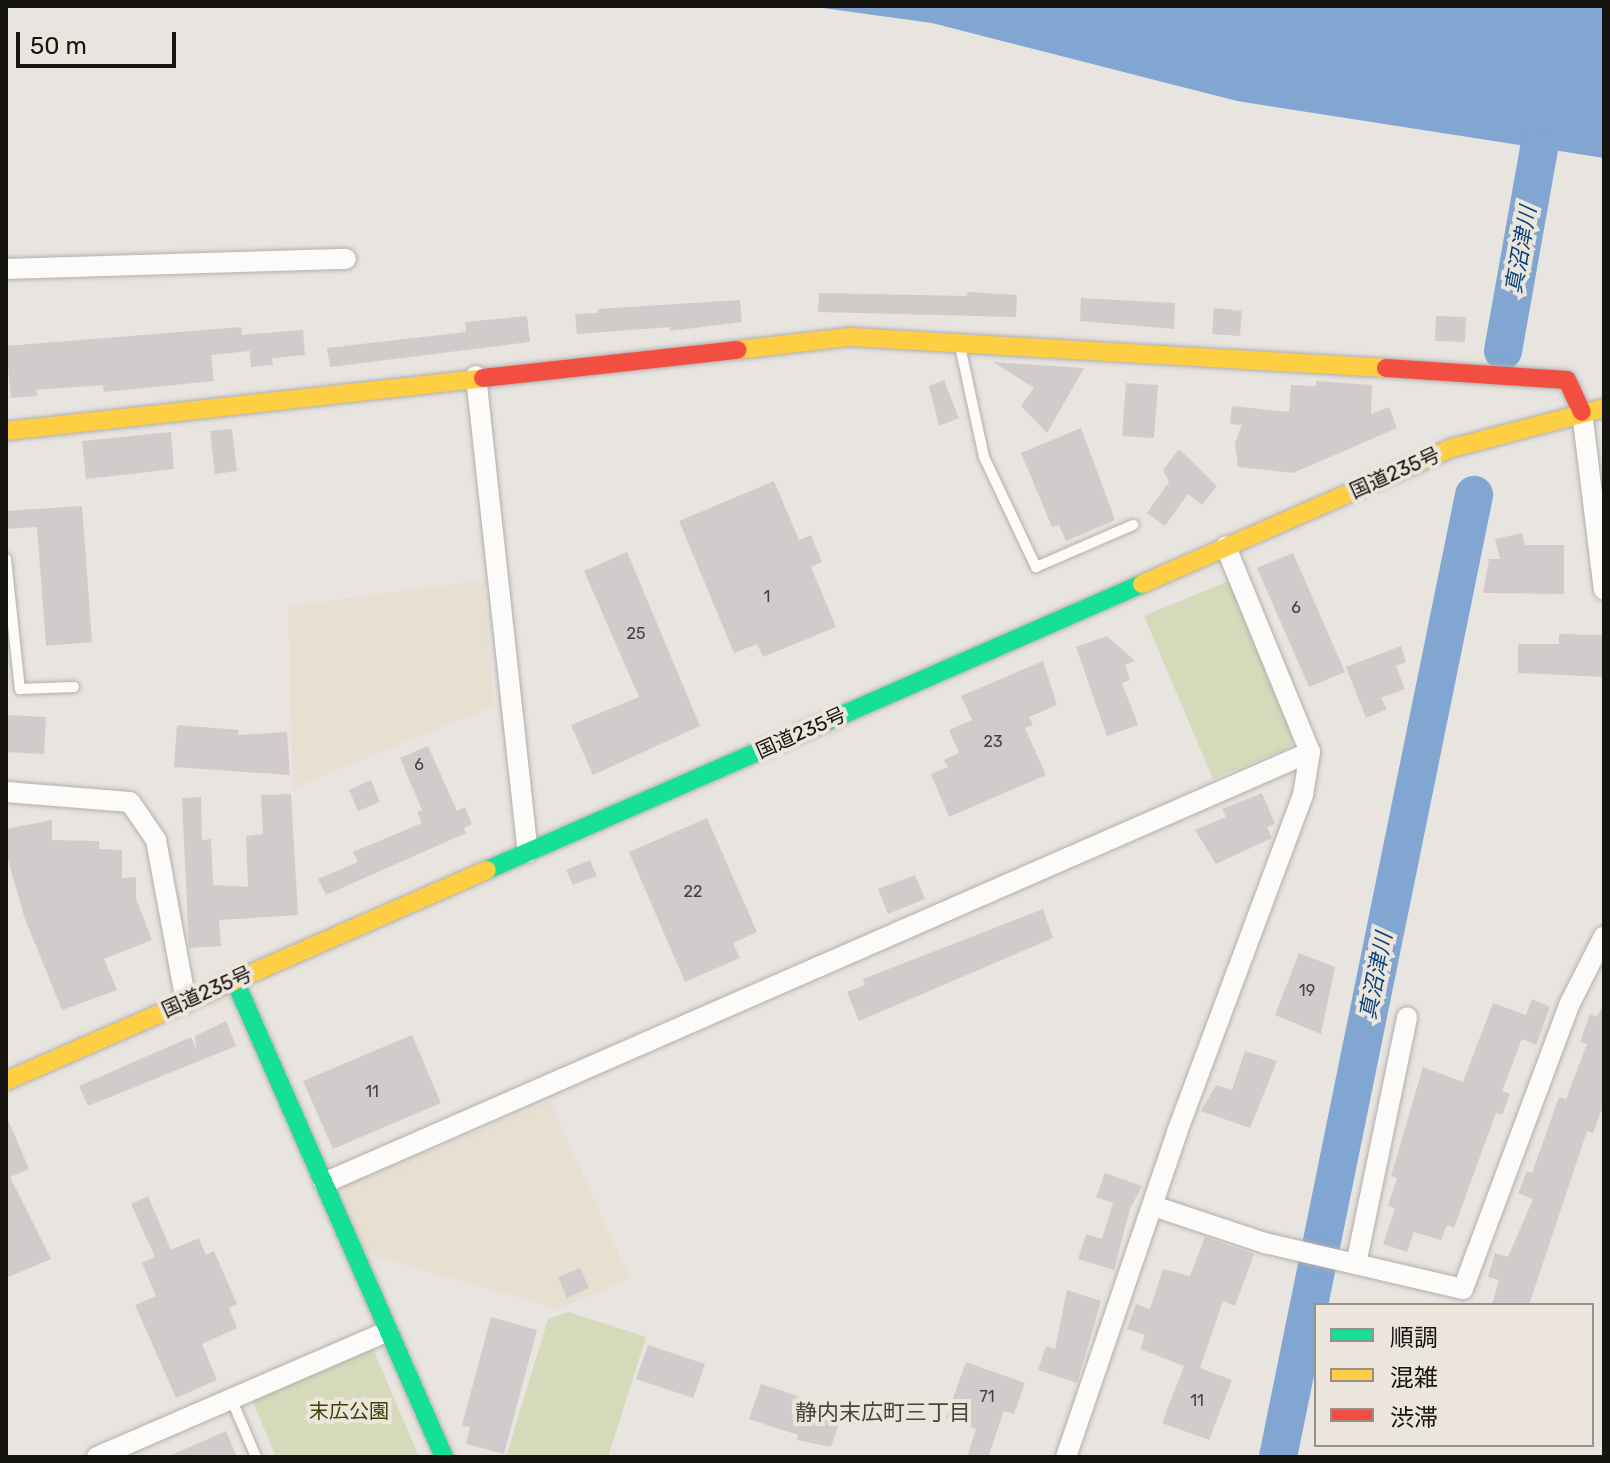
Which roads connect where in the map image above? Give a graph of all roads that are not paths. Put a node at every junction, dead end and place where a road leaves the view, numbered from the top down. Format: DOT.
graph roads {
  1 [pos="346,259"];
  2 [pos="6,269"];
  3 [pos="959,340"];
  4 [pos="476,376"];
  5 [pos="1604,408"];
  6 [pos="1582,412"];
  7 [pos="6,431"];
  8 [pos="1133,525"];
  9 [pos="1226,547"];
  10 [pos="6,559"];
  11 [pos="1604,590"];
  12 [pos="74,687"];
  13 [pos="1310,752"];
  14 [pos="6,792"];
  15 [pos="528,852"];
  16 [pos="1604,936"];
  17 [pos="235,981"];
  18 [pos="186,1002"];
  19 [pos="1407,1017"];
  20 [pos="6,1081"];
  21 [pos="324,1183"];
  22 [pos="1153,1206"];
  23 [pos="1348,1262"];
  24 [pos="388,1331"];
  25 [pos="231,1398"];
  26 [pos="97,1457"];
  27 [pos="256,1457"];
  28 [pos="444,1457"];
  29 [pos="1066,1457"];
  1 -- 2 [label="street"];
  3 -- 4 [label="main road"];
  3 -- 6 [label="main road"];
  3 -- 8 [label="lane"];
  4 -- 7 [label="main road"];
  4 -- 15 [label="street"];
  5 -- 6 [label="main road, 国道235号"];
  6 -- 9 [label="main road, 国道235号"];
  6 -- 11 [label="street"];
  9 -- 13 [label="street"];
  9 -- 15 [label="main road, 国道235号"];
  10 -- 12 [label="lane"];
  13 -- 21 [label="street"];
  13 -- 22 [label="street"];
  14 -- 18 [label="street"];
  15 -- 17 [label="main road, 国道235号"];
  16 -- 23 [label="street"];
  17 -- 18 [label="main road, 国道235号"];
  17 -- 21 [label="main road"];
  18 -- 20 [label="main road, 国道235号"];
  19 -- 23 [label="street"];
  21 -- 24 [label="main road"];
  22 -- 23 [label="street"];
  22 -- 29 [label="street"];
  24 -- 25 [label="street"];
  24 -- 28 [label="main road"];
  25 -- 26 [label="street"];
  25 -- 27 [label="lane"];
}
